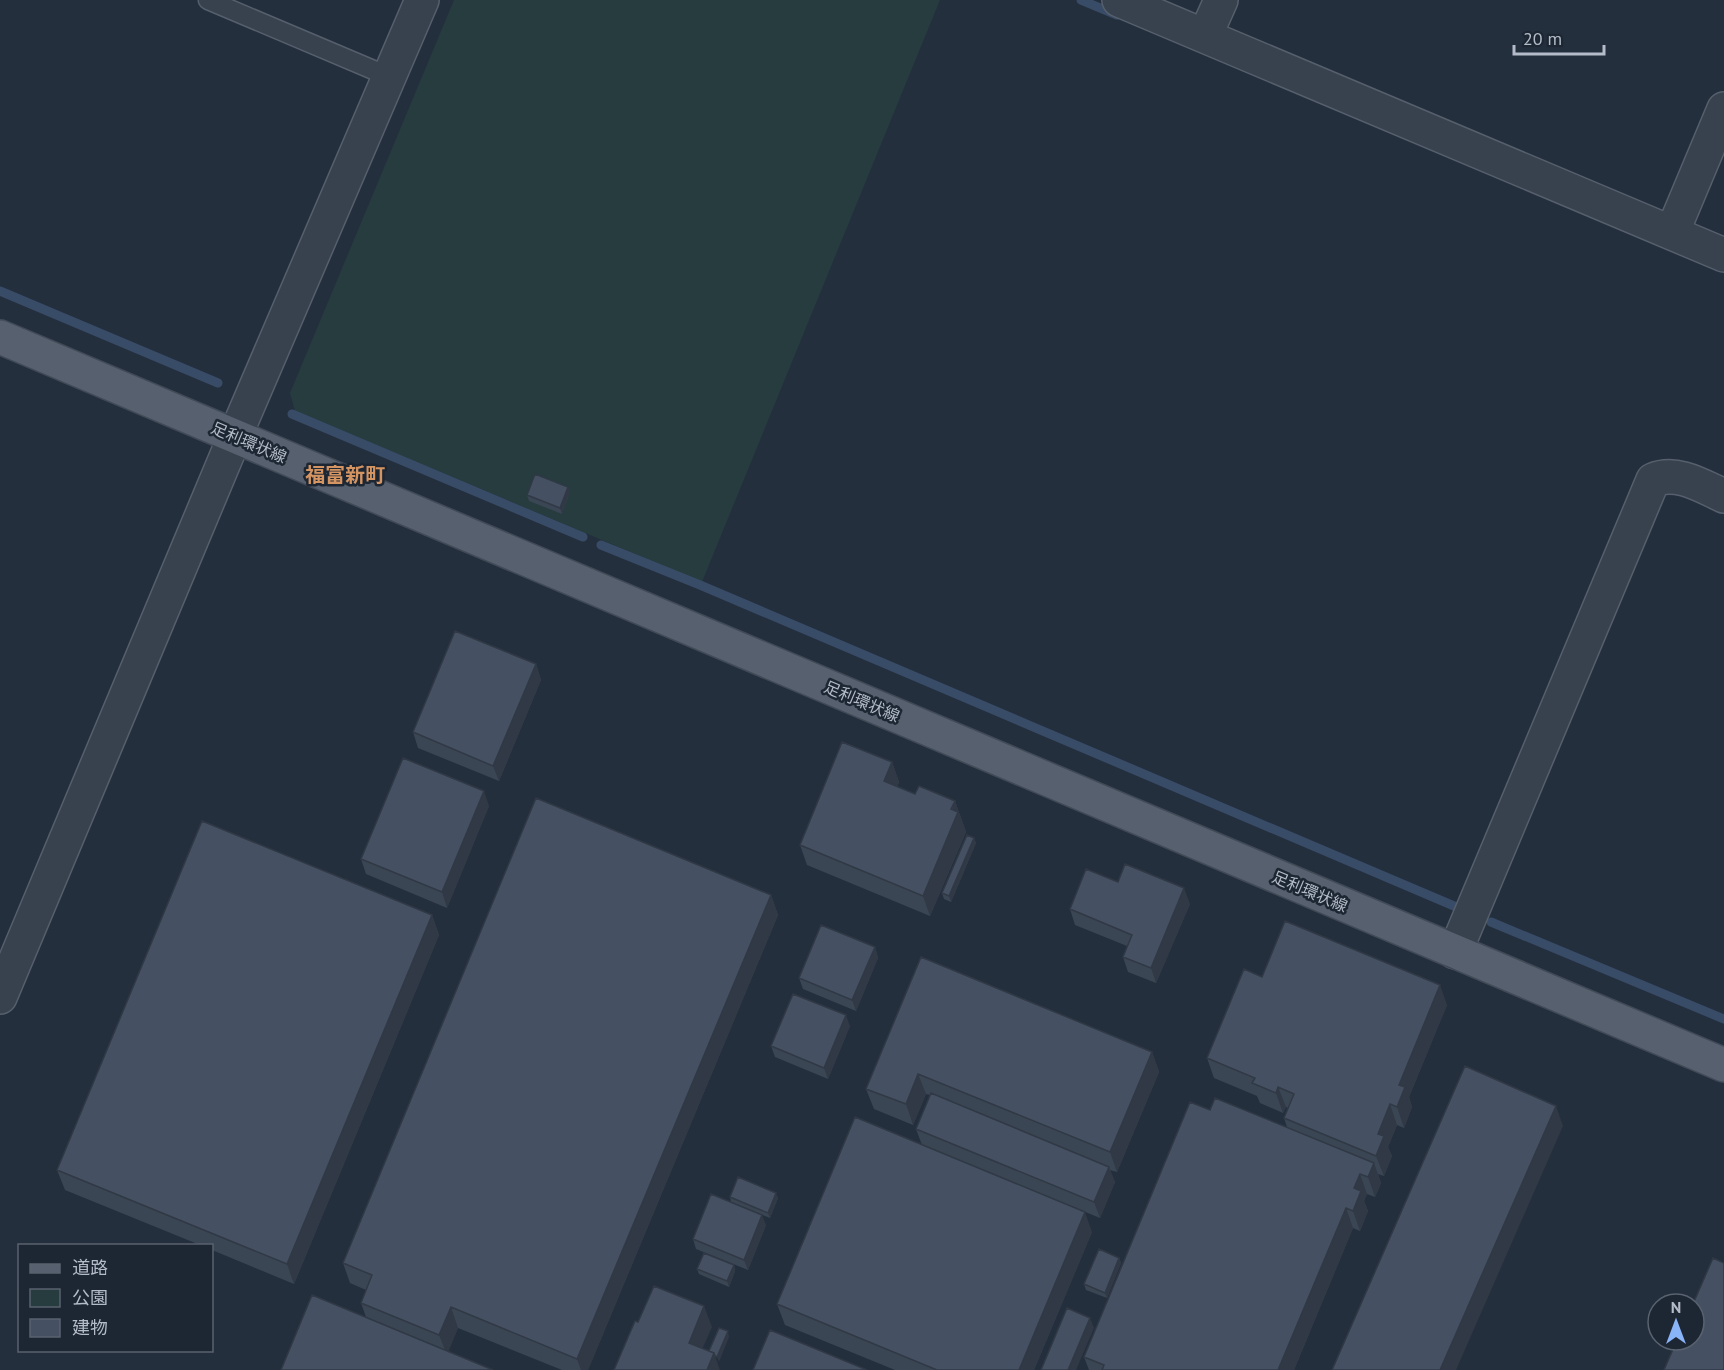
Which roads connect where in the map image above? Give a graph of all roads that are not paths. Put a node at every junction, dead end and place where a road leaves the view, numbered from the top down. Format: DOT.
graph roads {
  1 [pos="208,0"];
  2 [pos="422,0"];
  3 [pos="1119,0"];
  4 [pos="1221,0"];
  5 [pos="1205,36"];
  6 [pos="390,77"];
  7 [pos="1724,109"];
  8 [pos="1672,233"];
  9 [pos="1724,255"];
  10 [pos="0,337"];
  11 [pos="235,436"];
  12 [pos="1724,496"];
  13 [pos="1455,952"];
  14 [pos="0,997"];
  15 [pos="1724,1065"];
  1 -- 6 [label="lane"];
  2 -- 6 [label="street"];
  3 -- 5 [label="street"];
  4 -- 5 [label="street"];
  5 -- 8 [label="street"];
  6 -- 11 [label="street"];
  7 -- 8 [label="street"];
  8 -- 9 [label="street"];
  10 -- 11 [label="main road, 足利環状線"];
  11 -- 13 [label="main road, 足利環状線"];
  11 -- 14 [label="street"];
  12 -- 13 [label="street"];
  13 -- 15 [label="main road, 足利環状線"];
}
